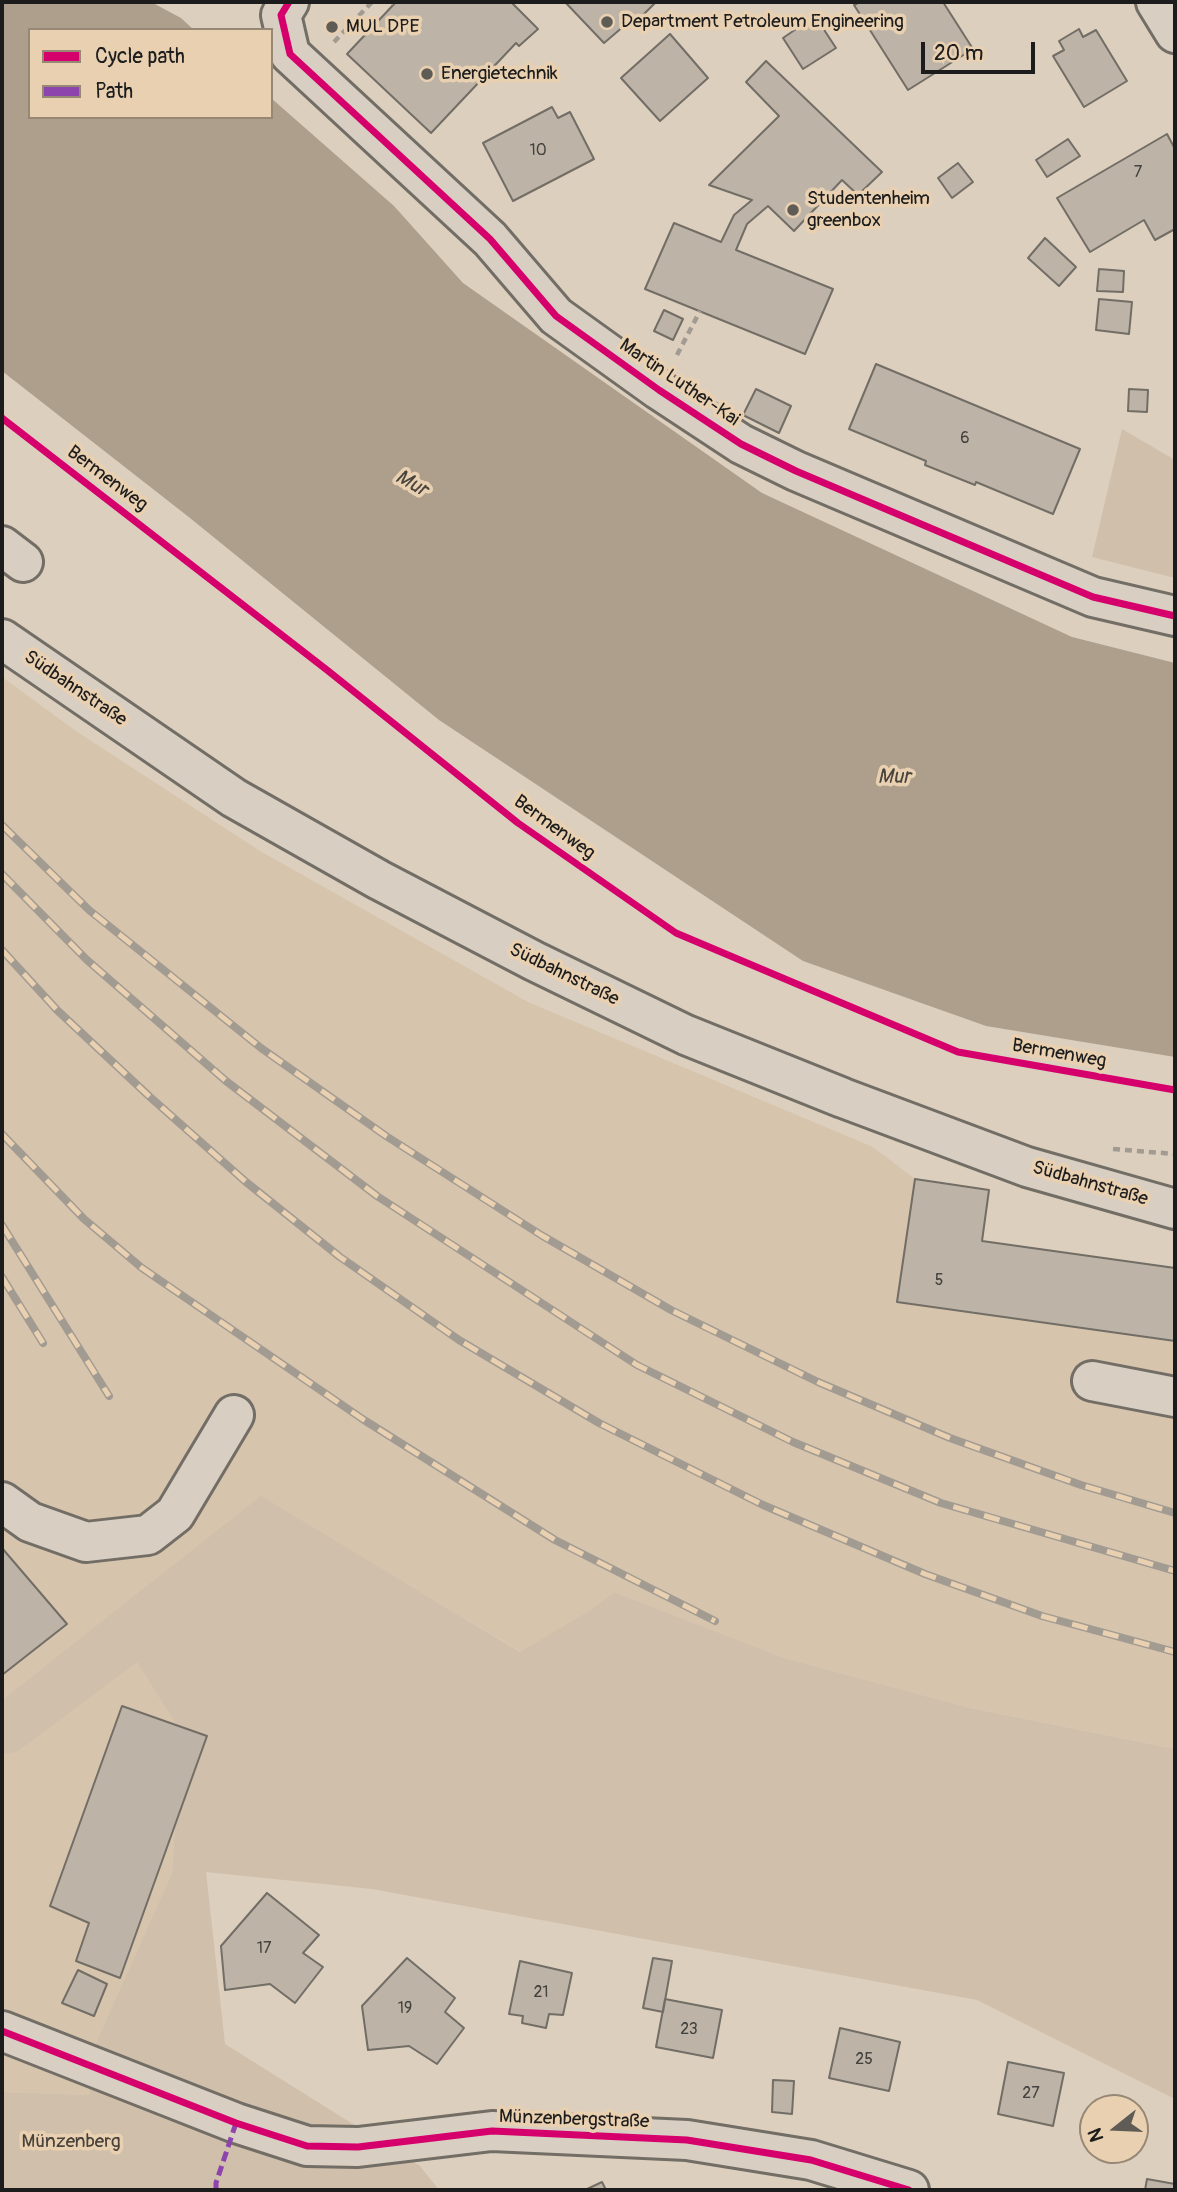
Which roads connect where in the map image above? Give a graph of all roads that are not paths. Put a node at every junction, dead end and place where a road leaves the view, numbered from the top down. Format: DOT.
graph roads {
  1 [pos="1156,2"];
  2 [pos="285,8"];
  3 [pos="1175,33"];
  4 [pos="2,546"];
  5 [pos="2,568"];
  6 [pos="1175,615"];
  7 [pos="2,639"];
  8 [pos="1175,1209"];
  9 [pos="1092,1381"];
  10 [pos="1175,1397"];
  11 [pos="234,1415"];
  12 [pos="2,1502"];
  13 [pos="2,2031"];
  14 [pos="909,2190"];
  1 -- 3 [label="street"];
  2 -- 6 [label="street, Martin Luther-Kai"];
  4 -- 5 [label="street"];
  7 -- 8 [label="street, Südbahnstraße"];
  9 -- 10 [label="street"];
  11 -- 12 [label="street"];
  13 -- 14 [label="street, Münzenbergstraße"];
}
